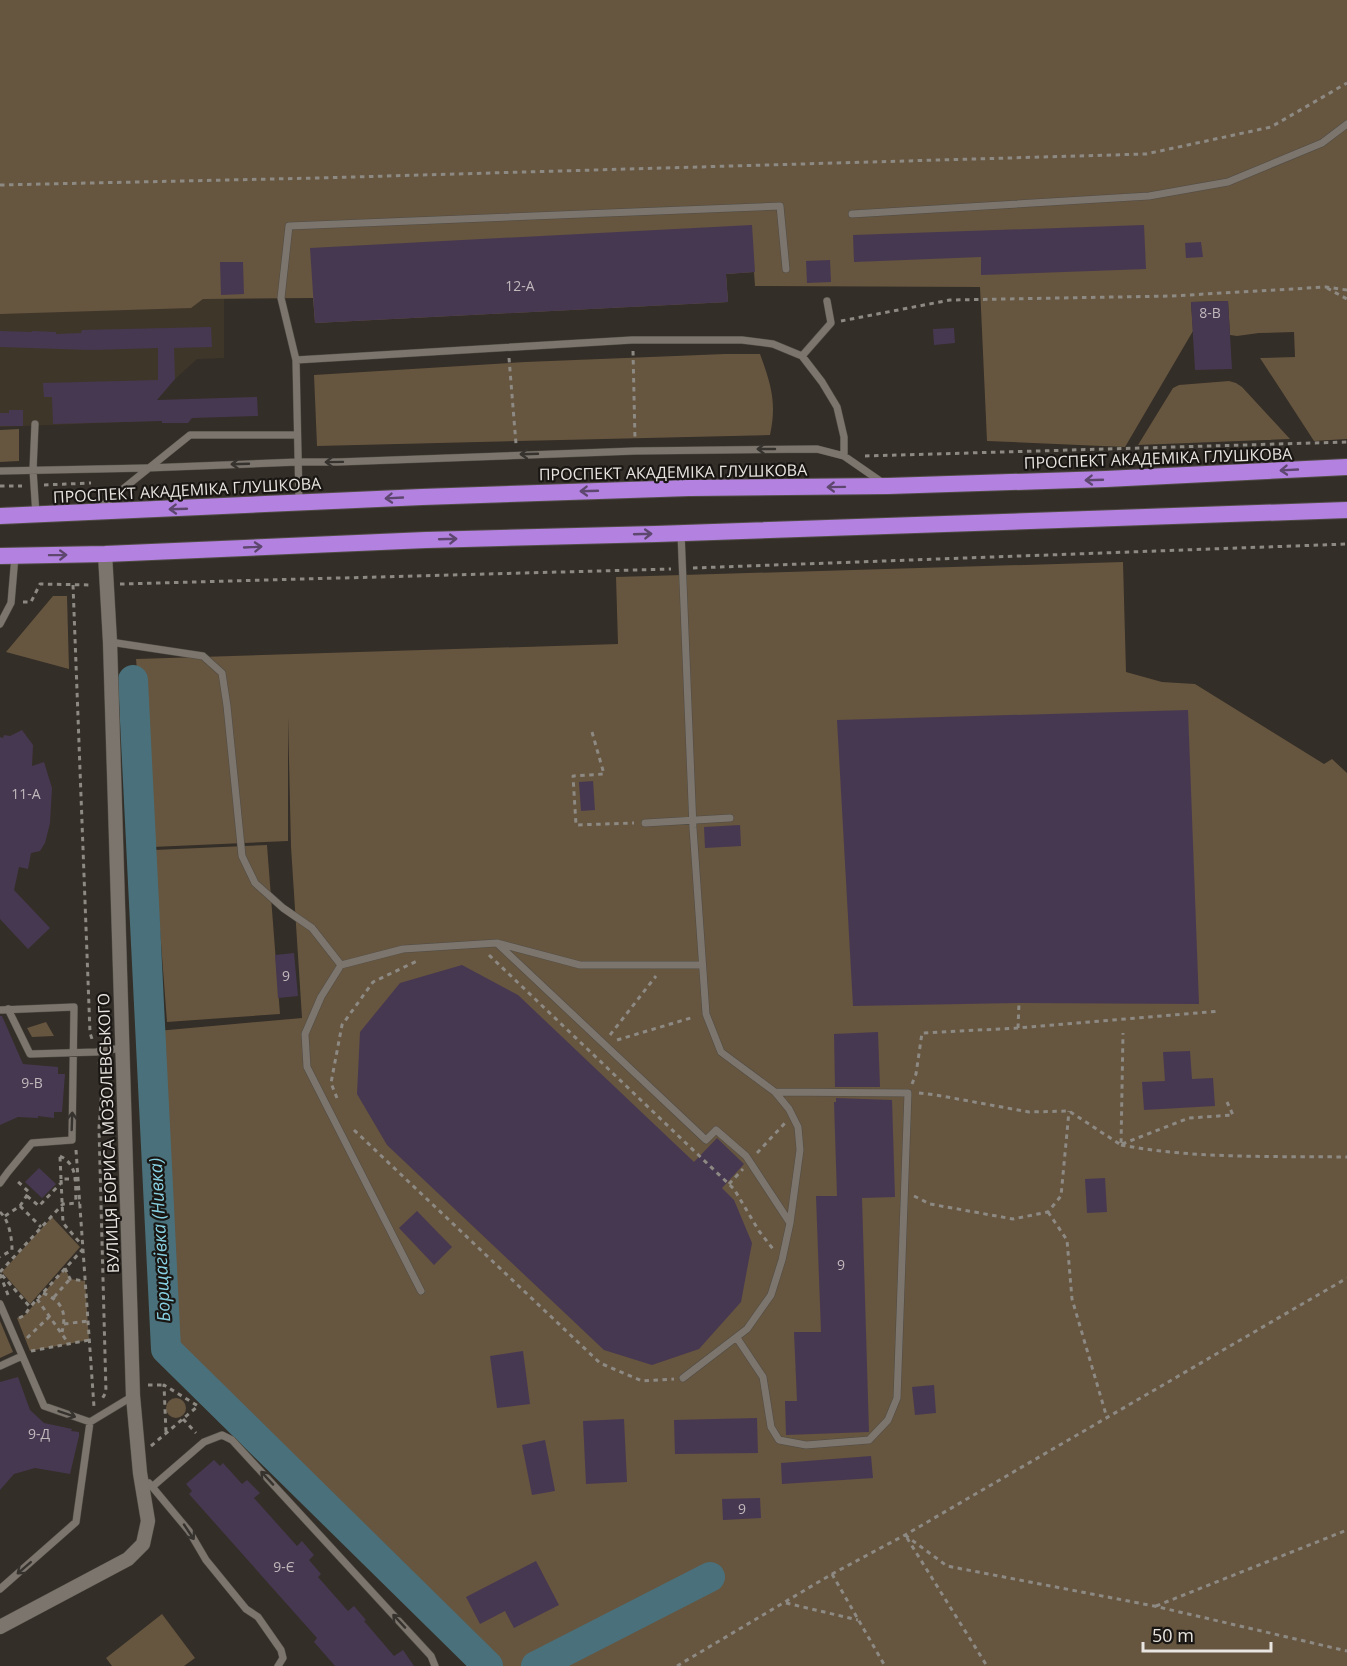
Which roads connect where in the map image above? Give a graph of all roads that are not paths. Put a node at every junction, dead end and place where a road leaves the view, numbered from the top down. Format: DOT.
graph roads {
  1 [pos="1347,124"];
  2 [pos="852,214"];
  3 [pos="786,269"];
  4 [pos="827,301"];
  5 [pos="801,356"];
  6 [pos="296,360"];
  7 [pos="35,424"];
  8 [pos="297,435"];
  9 [pos="844,456"];
  10 [pos="298,462"];
  11 [pos="1347,467"];
  12 [pos="147,468"];
  13 [pos="33,470"];
  14 [pos="0,471"];
  15 [pos="888,486"];
  16 [pos="299,504"];
  17 [pos="1347,510"];
  18 [pos="94,512"];
  19 [pos="36,515"];
  20 [pos="0,516"];
  21 [pos="681,532"];
  22 [pos="105,554"];
  23 [pos="8,556"];
  24 [pos="0,624"];
  25 [pos="110,642"];
  26 [pos="730,818"];
  27 [pos="693,820"];
  28 [pos="645,823"];
  29 [pos="497,944"];
  30 [pos="341,965"];
  31 [pos="702,965"];
  32 [pos="4,1010"];
  33 [pos="122,1048"];
  34 [pos="74,1052"];
  35 [pos="775,1092"];
  36 [pos="0,1183"];
  37 [pos="790,1223"];
  38 [pos="421,1291"];
  39 [pos="0,1304"];
  40 [pos="737,1338"];
  41 [pos="22,1356"];
  42 [pos="0,1366"];
  43 [pos="683,1378"];
  44 [pos="133,1396"];
  45 [pos="90,1422"];
  46 [pos="140,1473"];
  47 [pos="162,1478"];
  48 [pos="152,1487"];
  49 [pos="159,1494"];
  50 [pos="0,1589"];
  51 [pos="0,1627"];
  52 [pos="278,1666"];
  53 [pos="435,1666"];
  1 -- 2 [label="lane"];
  3 -- 6 [label="lane"];
  4 -- 5 [label="lane"];
  5 -- 6 [label="lane"];
  5 -- 9 [label="lane"];
  6 -- 8 [label="lane"];
  7 -- 13 [label="lane"];
  8 -- 10 [label="lane"];
  8 -- 12 [label="lane"];
  9 -- 10 [label="lane, one-way"];
  9 -- 15 [label="lane"];
  10 -- 12 [label="lane, one-way"];
  10 -- 16 [label="lane"];
  11 -- 15 [label="highway, ПРОСПЕКТ АКАДЕМІКА ГЛУШКОВА, one-way"];
  12 -- 13 [label="lane"];
  12 -- 18 [label="lane"];
  13 -- 14 [label="lane"];
  13 -- 19 [label="lane"];
  15 -- 16 [label="highway, ПРОСПЕКТ АКАДЕМІКА ГЛУШКОВА, one-way"];
  16 -- 18 [label="highway, ПРОСПЕКТ АКАДЕМІКА ГЛУШКОВА, one-way"];
  17 -- 21 [label="highway"];
  18 -- 19 [label="highway, ПРОСПЕКТ АКАДЕМІКА ГЛУШКОВА"];
  19 -- 20 [label="highway, ПРОСПЕКТ АКАДЕМІКА ГЛУШКОВА"];
  22 -- 21 [label="highway, one-way"];
  21 -- 27 [label="lane"];
  23 -- 22 [label="highway, one-way"];
  22 -- 25 [label="street, ВУЛИЦЯ БОРИСА МОЗОЛЕВСЬКОГО"];
  23 -- 24 [label="lane"];
  25 -- 30 [label="lane"];
  25 -- 33 [label="street, ВУЛИЦЯ БОРИСА МОЗОЛЕВСЬКОГО"];
  26 -- 27 [label="lane"];
  27 -- 28 [label="lane"];
  27 -- 31 [label="lane"];
  29 -- 30 [label="lane"];
  29 -- 31 [label="lane"];
  29 -- 37 [label="lane"];
  30 -- 38 [label="lane"];
  31 -- 35 [label="lane"];
  32 -- 34 [label="lane"];
  32 -- 34 [label="lane"];
  33 -- 34 [label="lane"];
  33 -- 44 [label="street, ВУЛИЦЯ БОРИСА МОЗОЛЕВСЬКОГО"];
  36 -- 34 [label="lane, one-way"];
  35 -- 37 [label="lane"];
  35 -- 40 [label="lane"];
  37 -- 40 [label="lane"];
  39 -- 41 [label="lane"];
  40 -- 43 [label="lane"];
  41 -- 42 [label="lane"];
  41 -- 45 [label="lane, one-way"];
  44 -- 45 [label="lane"];
  44 -- 46 [label="street, ВУЛИЦЯ БОРИСА МОЗОЛЕВСЬКОГО"];
  45 -- 50 [label="lane, one-way"];
  46 -- 48 [label="lane"];
  46 -- 51 [label="street, ВУЛИЦЯ БОРИСА МОЗОЛЕВСЬКОГО"];
  47 -- 48 [label="lane"];
  47 -- 49 [label="lane"];
  53 -- 47 [label="lane, one-way"];
  48 -- 49 [label="lane"];
  49 -- 52 [label="lane, one-way"];
}
